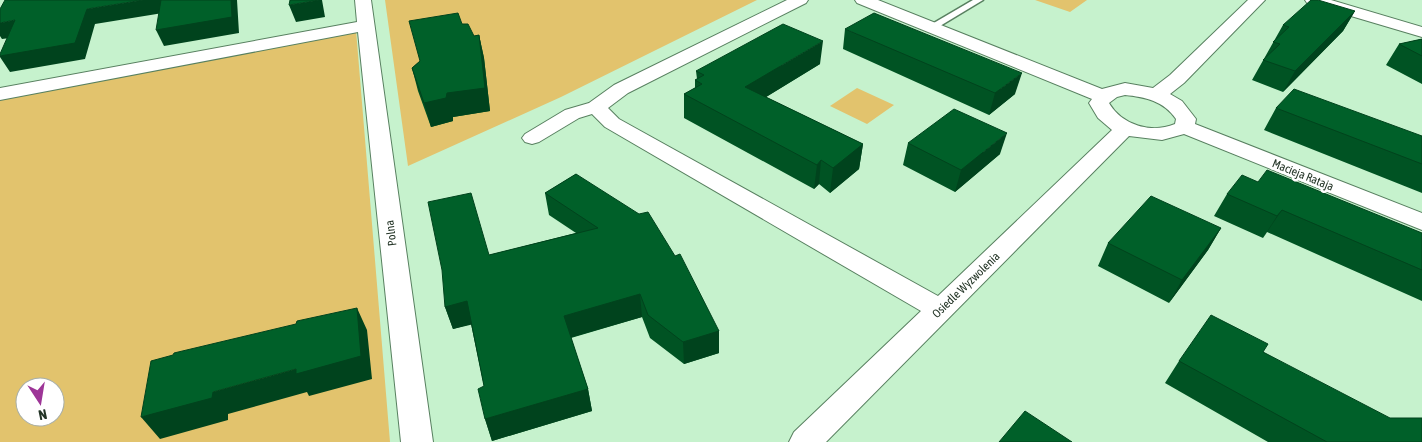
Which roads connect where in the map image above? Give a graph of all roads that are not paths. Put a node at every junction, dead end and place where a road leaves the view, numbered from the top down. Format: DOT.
graph roads {
  1 [pos="363,0"];
  2 [pos="800,0"];
  3 [pos="863,0"];
  4 [pos="979,0"];
  5 [pos="1257,0"];
  6 [pos="1313,0"];
  7 [pos="366,25"];
  8 [pos="932,28"];
  9 [pos="1422,32"];
  10 [pos="0,94"];
  11 [pos="1156,95"];
  12 [pos="1103,96"];
  13 [pos="596,107"];
  14 [pos="1184,127"];
  15 [pos="1126,128"];
  16 [pos="532,138"];
  17 [pos="1422,222"];
  18 [pos="941,310"];
  19 [pos="416,442"];
  20 [pos="805,442"];
  1 -- 7 [label="street, Polna"];
  2 -- 13 [label="street"];
  3 -- 8 [label="street"];
  4 -- 8 [label="lane"];
  5 -- 11 [label="street"];
  6 -- 9 [label="street"];
  7 -- 10 [label="street"];
  7 -- 19 [label="street, Polna"];
  8 -- 12 [label="street"];
  11 -- 12 [label="street"];
  11 -- 14 [label="street"];
  12 -- 15 [label="street"];
  13 -- 16 [label="street"];
  13 -- 18 [label="street"];
  14 -- 15 [label="street"];
  14 -- 17 [label="street, Macieja Rataja"];
  15 -- 18 [label="street, Osiedle Wyzwolenia"];
  18 -- 20 [label="street, Osiedle Wyzwolenia"];
}
